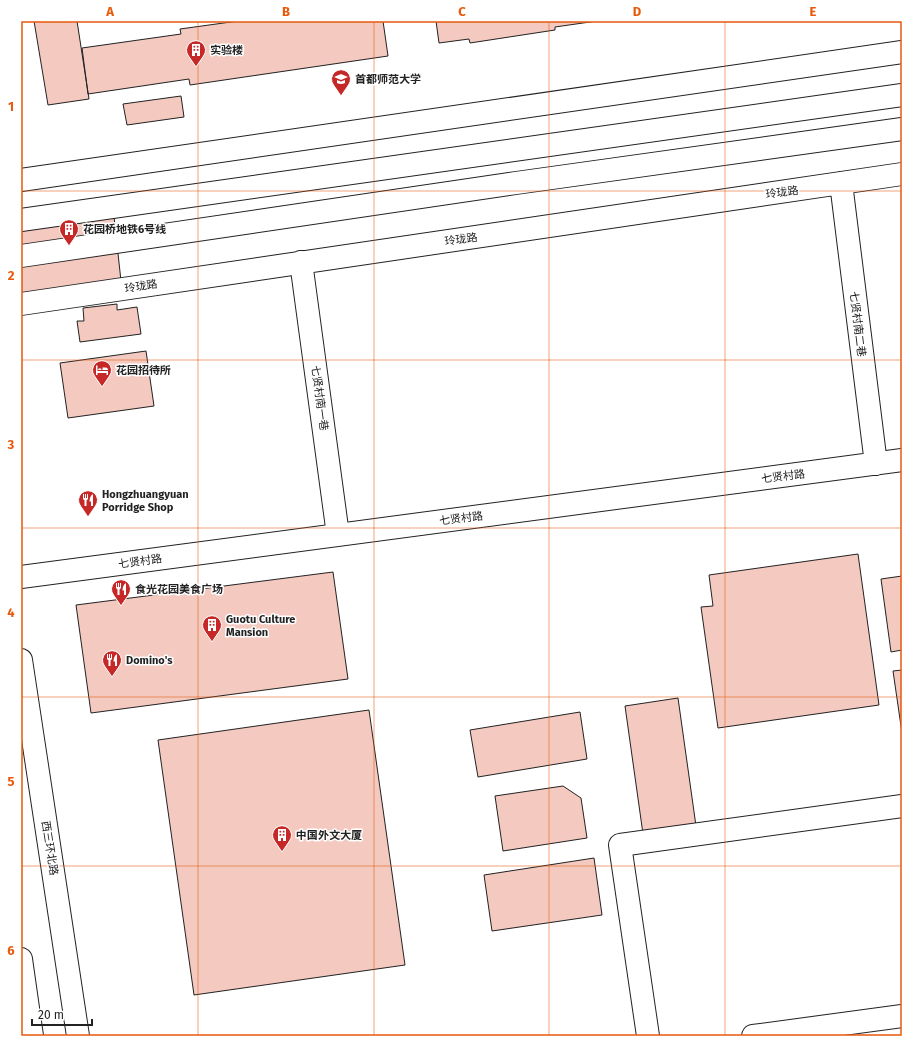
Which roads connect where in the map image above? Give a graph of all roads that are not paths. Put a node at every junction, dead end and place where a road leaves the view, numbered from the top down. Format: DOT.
graph roads {
  1 [pos="902,52"];
  2 [pos="902,95"];
  3 [pos="902,129"];
  4 [pos="902,174"];
  5 [pos="21,180"];
  6 [pos="841,184"];
  7 [pos="21,220"];
  8 [pos="21,256"];
  9 [pos="301,262"];
  10 [pos="21,304"];
  11 [pos="902,460"];
  12 [pos="876,464"];
  13 [pos="338,535"];
  14 [pos="21,577"];
  15 [pos="21,660"];
  16 [pos="902,806"];
  17 [pos="21,959"];
  18 [pos="902,1016"];
  19 [pos="32,1036"];
  20 [pos="78,1036"];
  21 [pos="648,1036"];
  22 [pos="753,1036"];
  1 -- 5 [label="main road"];
  2 -- 7 [label="main road"];
  3 -- 8 [label="main road"];
  4 -- 6 [label="main road, 玲珑路"];
  6 -- 9 [label="main road, 玲珑路"];
  6 -- 12 [label="main road, 七贤村南二巷"];
  9 -- 10 [label="main road, 玲珑路"];
  9 -- 13 [label="main road, 七贤村南一巷"];
  11 -- 12 [label="main road, 七贤村路"];
  12 -- 13 [label="main road, 七贤村路"];
  13 -- 14 [label="main road, 七贤村路"];
  15 -- 20 [label="main road, 西三环北路"];
  16 -- 21 [label="main road"];
  17 -- 19 [label="main road"];
  18 -- 22 [label="main road"];
}
